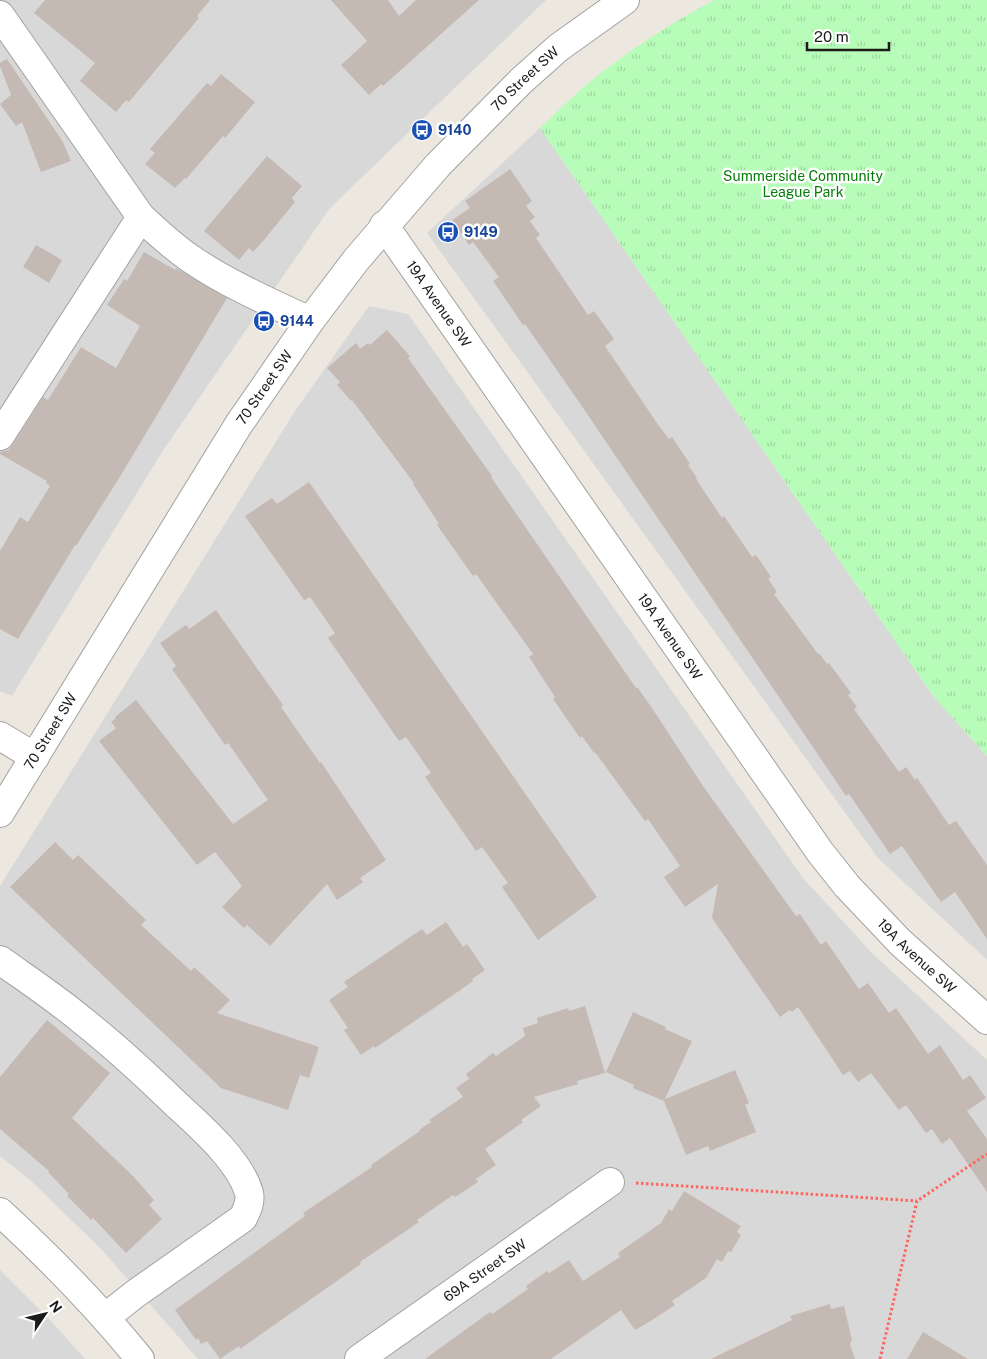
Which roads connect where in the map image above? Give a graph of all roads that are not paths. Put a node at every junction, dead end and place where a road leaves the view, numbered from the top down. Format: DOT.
graph roads {
  1 [pos="624,0"];
  2 [pos="0,15"];
  3 [pos="141,217"];
  4 [pos="384,225"];
  5 [pos="310,321"];
  6 [pos="0,436"];
  7 [pos="0,736"];
  8 [pos="35,757"];
  9 [pos="0,813"];
  10 [pos="0,960"];
  11 [pos="987,1020"];
  12 [pos="610,1182"];
  13 [pos="0,1212"];
  14 [pos="106,1317"];
  15 [pos="140,1359"];
  16 [pos="359,1359"];
  1 -- 4 [label="street, 70 Street SW"];
  2 -- 3 [label="street"];
  3 -- 5 [label="street"];
  3 -- 6 [label="street"];
  4 -- 5 [label="street, 70 Street SW"];
  4 -- 11 [label="street, 19A Avenue SW"];
  5 -- 8 [label="street, 70 Street SW"];
  7 -- 8 [label="street"];
  8 -- 9 [label="street, 70 Street SW"];
  10 -- 14 [label="street"];
  12 -- 16 [label="street, 69A Street SW"];
  13 -- 14 [label="street"];
  14 -- 15 [label="street"];
}
